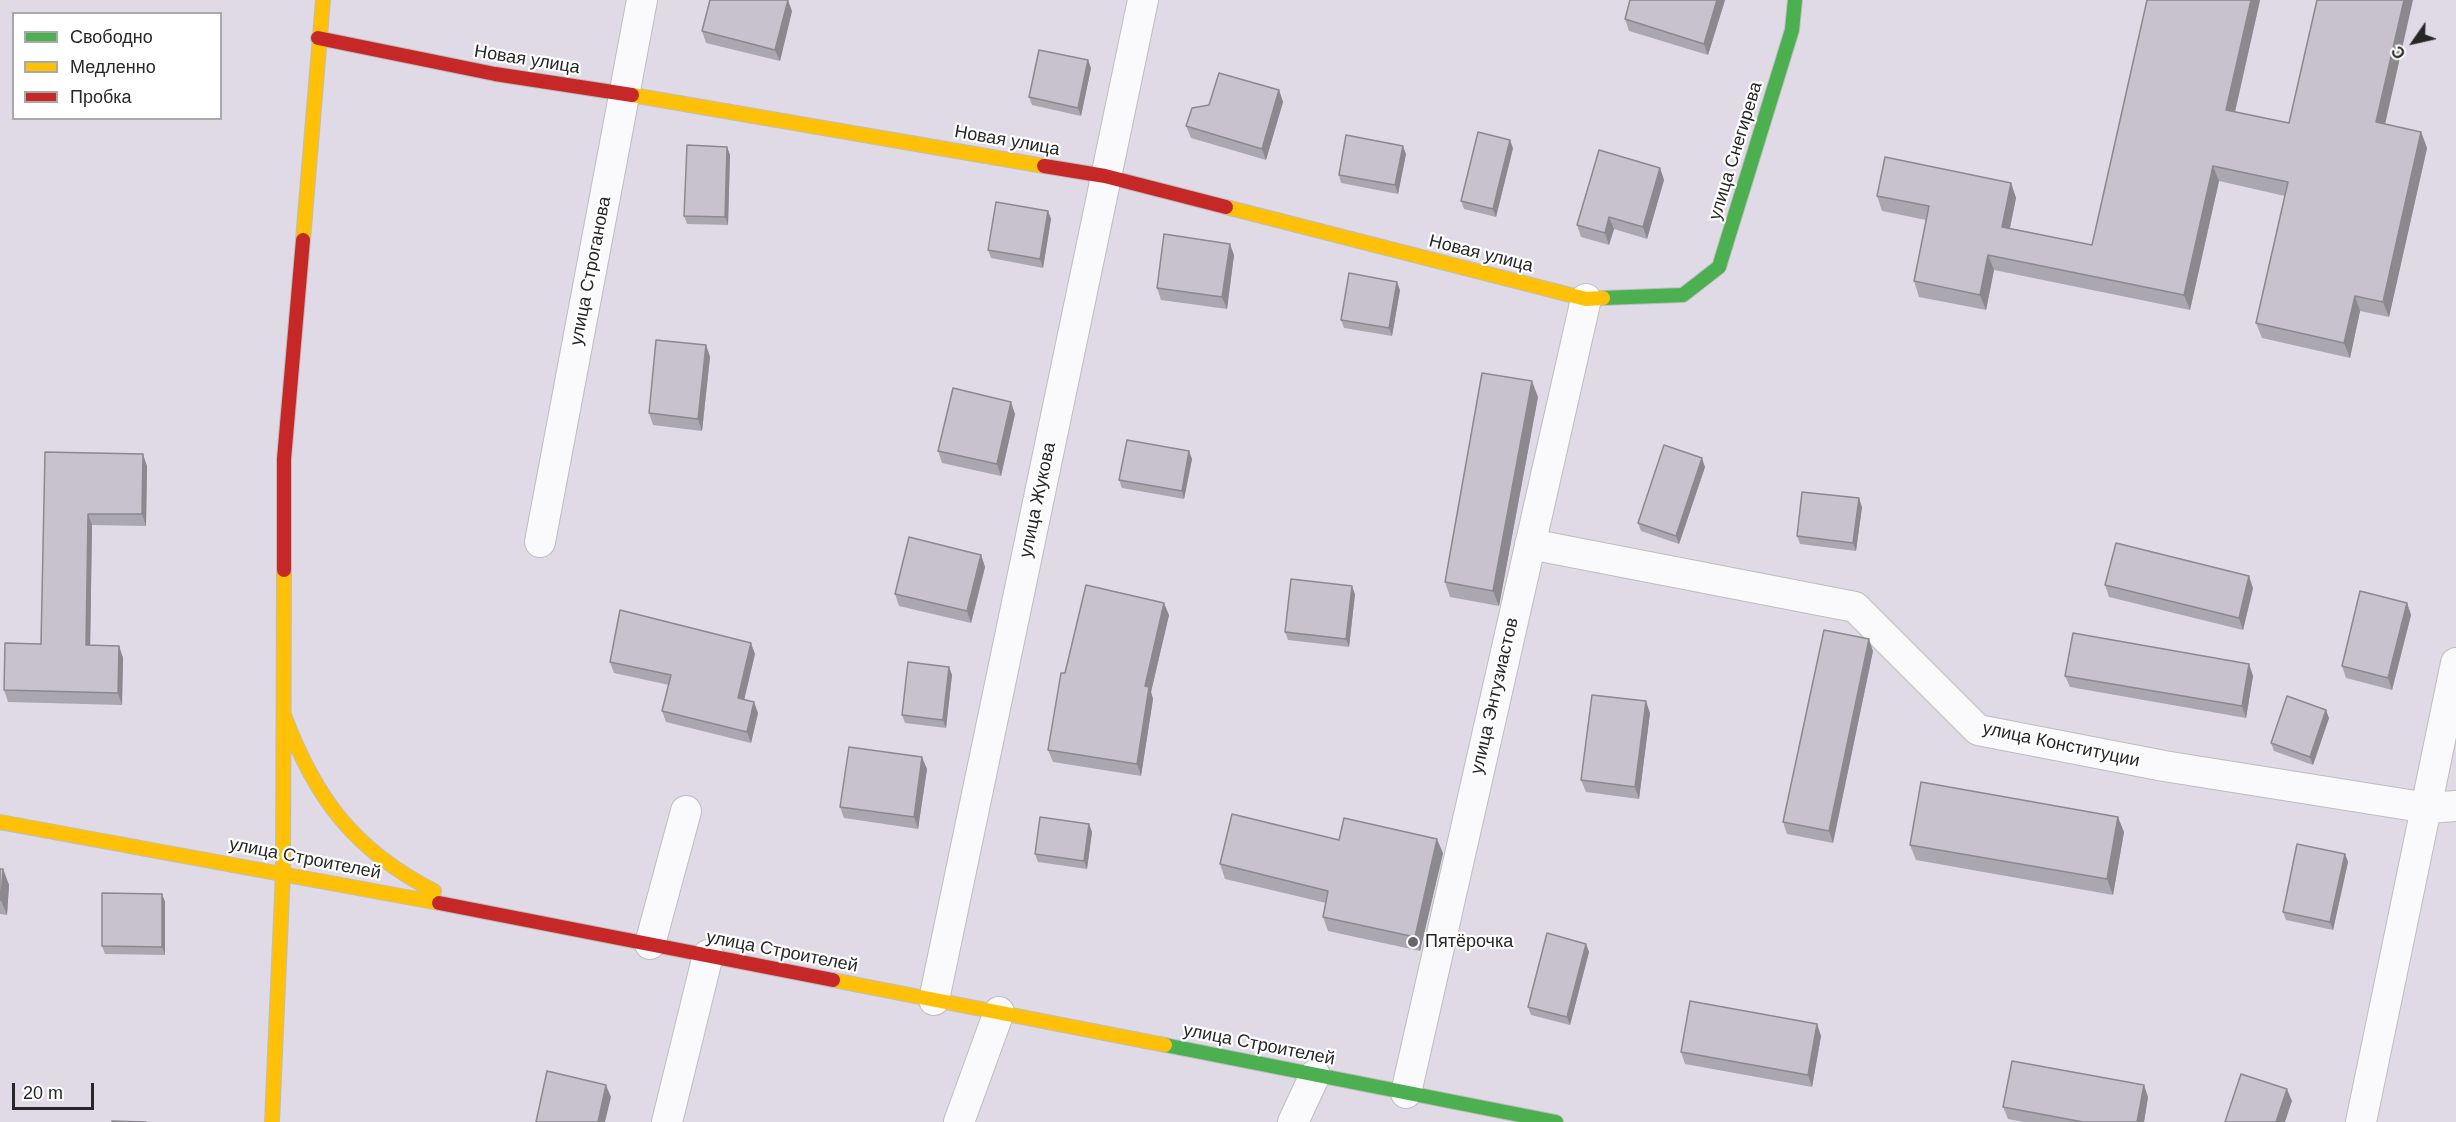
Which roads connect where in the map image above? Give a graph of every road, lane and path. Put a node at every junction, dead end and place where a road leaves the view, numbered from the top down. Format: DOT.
graph roads {
  1 [pos="323,0"];
  2 [pos="642,0"];
  3 [pos="1143,0"];
  4 [pos="1795,0"];
  5 [pos="318,38"];
  6 [pos="625,94"];
  7 [pos="1105,176"];
  8 [pos="1683,295"];
  9 [pos="1586,299"];
  10 [pos="540,542"];
  11 [pos="1530,544"];
  12 [pos="2456,663"];
  13 [pos="283,712"];
  14 [pos="2442,807"];
  15 [pos="687,811"];
  16 [pos="0,822"];
  17 [pos="283,872"];
  18 [pos="474,909"];
  19 [pos="650,944"];
  20 [pos="708,955"];
  21 [pos="934,1000"];
  22 [pos="999,1012"];
  23 [pos="1315,1075"];
  24 [pos="1406,1093"];
  25 [pos="272,1122"];
  26 [pos="667,1122"];
  27 [pos="959,1122"];
  28 [pos="1293,1122"];
  29 [pos="1556,1122"];
  30 [pos="2361,1122"];
  1 -- 5 [label="main road"];
  2 -- 6 [label="street, улица Строганова"];
  3 -- 7 [label="street, улица Жукова"];
  4 -- 8 [label="main road, улица Снегирева"];
  5 -- 6 [label="main road, Новая улица"];
  5 -- 13 [label="main road"];
  6 -- 7 [label="main road, Новая улица"];
  6 -- 10 [label="street, улица Строганова"];
  7 -- 9 [label="main road, Новая улица"];
  7 -- 21 [label="street, улица Жукова"];
  8 -- 9 [label="main road, Новая улица"];
  9 -- 11 [label="street, улица Энтузиастов"];
  11 -- 14 [label="street, улица Конституции"];
  11 -- 24 [label="street, улица Энтузиастов"];
  12 -- 14 [label="street"];
  13 -- 17 [label="main road"];
  13 -- 18 [label="main road"];
  14 -- 30 [label="street"];
  15 -- 19 [label="street"];
  16 -- 17 [label="main road, улица Строителей"];
  17 -- 18 [label="main road, улица Строителей"];
  17 -- 25 [label="main road"];
  18 -- 19 [label="main road, улица Строителей"];
  19 -- 20 [label="main road, улица Строителей"];
  20 -- 21 [label="main road, улица Строителей"];
  20 -- 26 [label="street"];
  21 -- 22 [label="main road, улица Строителей"];
  22 -- 23 [label="main road, улица Строителей"];
  22 -- 27 [label="street"];
  23 -- 24 [label="main road, улица Строителей"];
  23 -- 28 [label="street"];
  24 -- 29 [label="main road, улица Строителей"];
}
